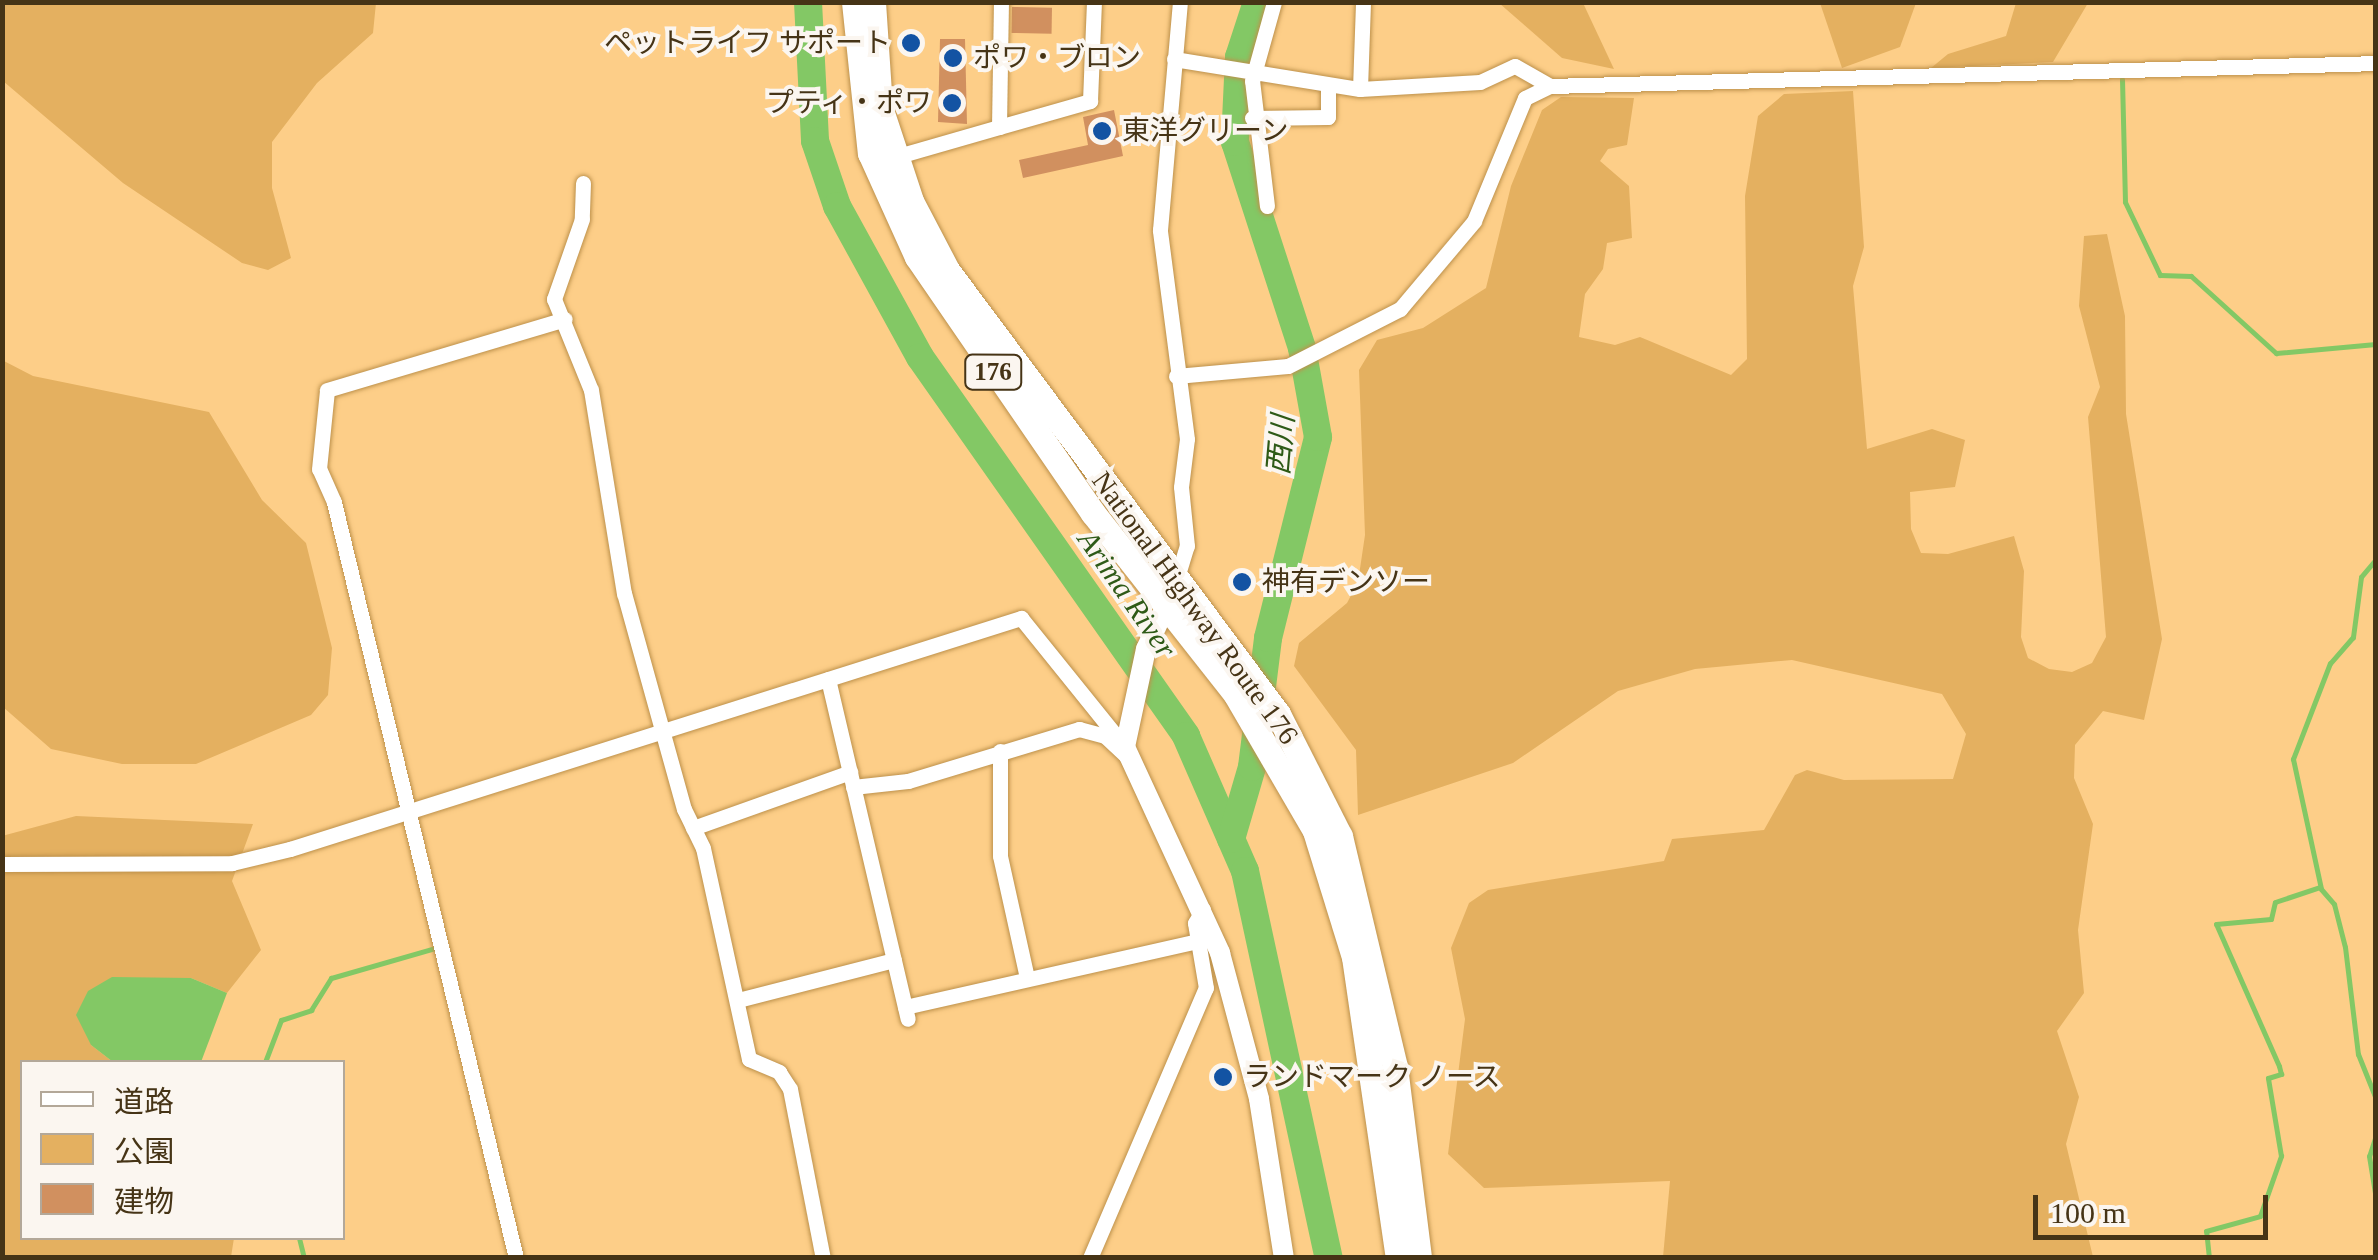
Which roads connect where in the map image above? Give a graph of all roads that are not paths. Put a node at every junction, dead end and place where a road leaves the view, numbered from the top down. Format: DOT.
graph roads {
  1 [pos="854,2"];
  2 [pos="873,2"];
  3 [pos="1000,2"];
  4 [pos="1094,2"];
  5 [pos="1180,2"];
  6 [pos="1274,2"];
  7 [pos="1362,2"];
  8 [pos="1174,59"];
  9 [pos="2376,63"];
  10 [pos="1254,72"];
  11 [pos="1328,85"];
  12 [pos="1550,86"];
  13 [pos="1360,88"];
  14 [pos="1252,118"];
  15 [pos="999,127"];
  16 [pos="894,157"];
  17 [pos="582,184"];
  18 [pos="1267,206"];
  19 [pos="565,320"];
  20 [pos="1176,376"];
  21 [pos="1176,581"];
  22 [pos="1166,608"];
  23 [pos="828,678"];
  24 [pos="663,730"];
  25 [pos="1128,746"];
  26 [pos="1000,752"];
  27 [pos="852,780"];
  28 [pos="410,814"];
  29 [pos="693,828"];
  30 [pos="2,864"];
  31 [pos="1203,908"];
  32 [pos="1198,941"];
  33 [pos="894,960"];
  34 [pos="1027,978"];
  35 [pos="738,1000"];
  36 [pos="516,1258"];
  37 [pos="823,1258"];
  38 [pos="1090,1258"];
  39 [pos="1284,1258"];
  40 [pos="1398,1258"];
  41 [pos="1418,1258"];
  1 -- 22 [label="highway, National Highway Route 176 / 176"];
  2 -- 16 [label="highway, National Highway Route 176 / 176"];
  3 -- 15 [label="street"];
  4 -- 15 [label="street"];
  5 -- 8 [label="street"];
  6 -- 10 [label="street"];
  7 -- 13 [label="street"];
  8 -- 10 [label="street"];
  8 -- 20 [label="street"];
  9 -- 12 [label="street"];
  10 -- 11 [label="street"];
  10 -- 14 [label="street"];
  11 -- 13 [label="street"];
  11 -- 14 [label="street"];
  12 -- 13 [label="street"];
  12 -- 20 [label="street"];
  14 -- 18 [label="street"];
  15 -- 16 [label="street"];
  16 -- 21 [label="highway, National Highway Route 176 / 176"];
  17 -- 19 [label="street"];
  19 -- 24 [label="street"];
  19 -- 28 [label="street"];
  20 -- 21 [label="street"];
  21 -- 22 [label="street"];
  21 -- 41 [label="highway, National Highway Route 176 / 176"];
  22 -- 25 [label="street"];
  22 -- 40 [label="highway, National Highway Route 176 / 176"];
  23 -- 24 [label="street"];
  23 -- 25 [label="street"];
  23 -- 27 [label="street"];
  24 -- 28 [label="street"];
  24 -- 29 [label="street"];
  25 -- 26 [label="street"];
  25 -- 31 [label="street"];
  26 -- 27 [label="street"];
  26 -- 34 [label="street"];
  27 -- 29 [label="street"];
  27 -- 33 [label="street"];
  28 -- 30 [label="street"];
  28 -- 36 [label="street"];
  29 -- 35 [label="street"];
  31 -- 32 [label="street"];
  31 -- 39 [label="street"];
  32 -- 34 [label="street"];
  32 -- 38 [label="street"];
  33 -- 34 [label="street"];
  33 -- 35 [label="street"];
  35 -- 37 [label="street"];
}
